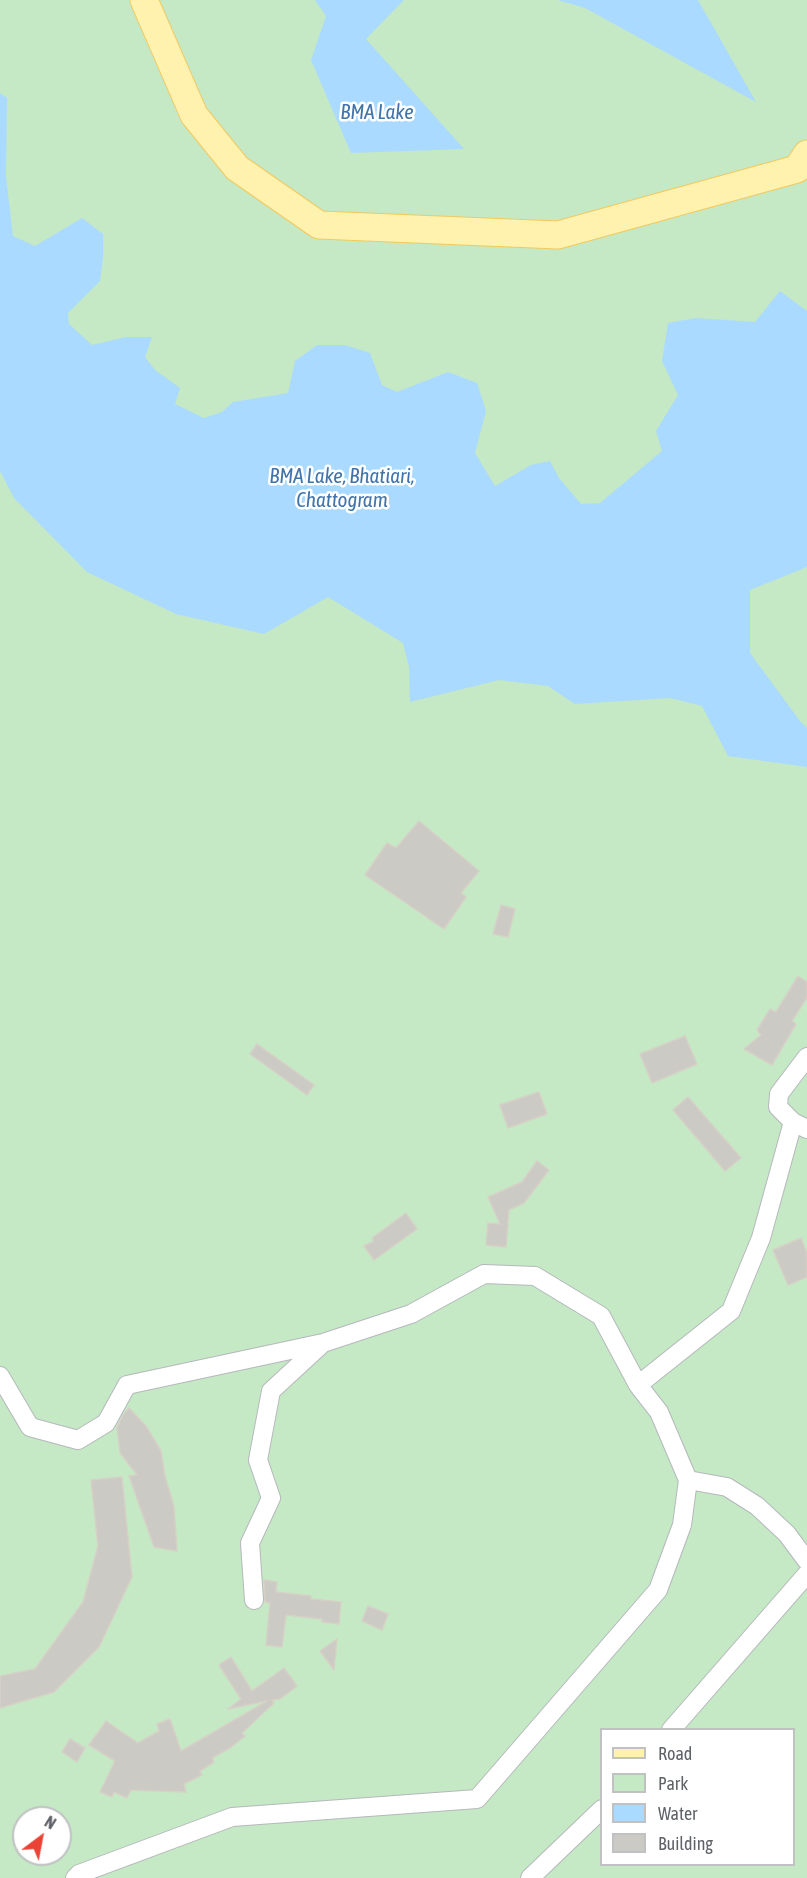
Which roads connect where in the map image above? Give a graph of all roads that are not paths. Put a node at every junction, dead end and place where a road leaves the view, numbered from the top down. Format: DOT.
graph roads {
  1 [pos="144,0"];
  2 [pos="807,154"];
  3 [pos="807,1058"];
  4 [pos="800,1125"];
  5 [pos="324,1343"];
  6 [pos="0,1376"];
  7 [pos="638,1385"];
  8 [pos="688,1480"];
  9 [pos="807,1561"];
  10 [pos="807,1574"];
  11 [pos="254,1600"];
  12 [pos="673,1728"];
  13 [pos="600,1811"];
  14 [pos="75,1878"];
  15 [pos="530,1878"];
  1 -- 2 [label="main road"];
  3 -- 4 [label="street"];
  4 -- 7 [label="street"];
  5 -- 6 [label="street"];
  5 -- 7 [label="street"];
  5 -- 11 [label="street"];
  7 -- 8 [label="street"];
  8 -- 9 [label="street"];
  8 -- 14 [label="street"];
  10 -- 12 [label="street"];
  13 -- 15 [label="street"];
}
